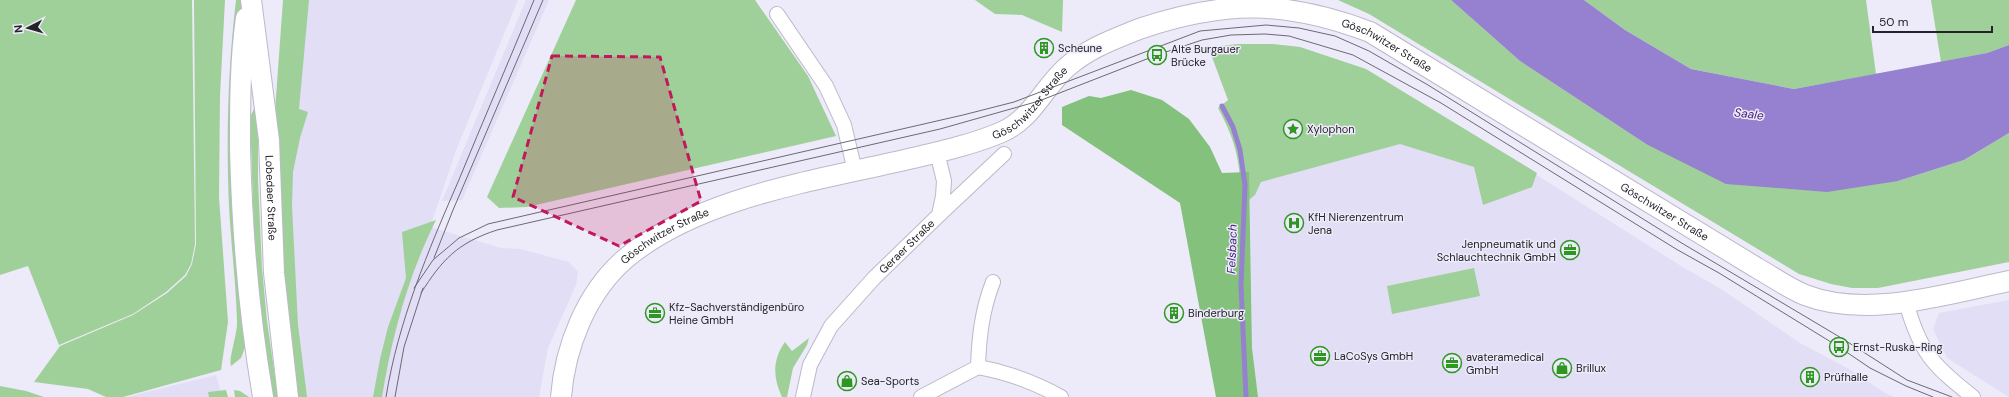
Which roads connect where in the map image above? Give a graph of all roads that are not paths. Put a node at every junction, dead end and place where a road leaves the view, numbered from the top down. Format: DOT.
graph roads {
  1 [pos="250,0"];
  2 [pos="777,14"];
  3 [pos="937,152"];
  4 [pos="1004,154"];
  5 [pos="855,171"];
  6 [pos="939,215"];
  7 [pos="2009,281"];
  8 [pos="993,282"];
  9 [pos="1906,302"];
  10 [pos="978,367"];
  11 [pos="263,397"];
  12 [pos="288,397"];
  13 [pos="561,397"];
  14 [pos="803,397"];
  15 [pos="921,397"];
  16 [pos="1061,397"];
  17 [pos="1973,397"];
  1 -- 11 [label="main road, Lobedaer Straße"];
  1 -- 12 [label="main road, Lobedaer Straße"];
  2 -- 5 [label="street"];
  3 -- 5 [label="main road, Göschwitzer Straße"];
  3 -- 6 [label="street, Geraer Straße"];
  3 -- 9 [label="main road, Göschwitzer Straße"];
  4 -- 6 [label="street, Geraer Straße"];
  5 -- 13 [label="main road, Göschwitzer Straße"];
  6 -- 14 [label="street, Geraer Straße"];
  7 -- 9 [label="main road, Göschwitzer Straße"];
  8 -- 10 [label="street"];
  9 -- 17 [label="street"];
  10 -- 15 [label="street"];
  10 -- 16 [label="street"];
}
